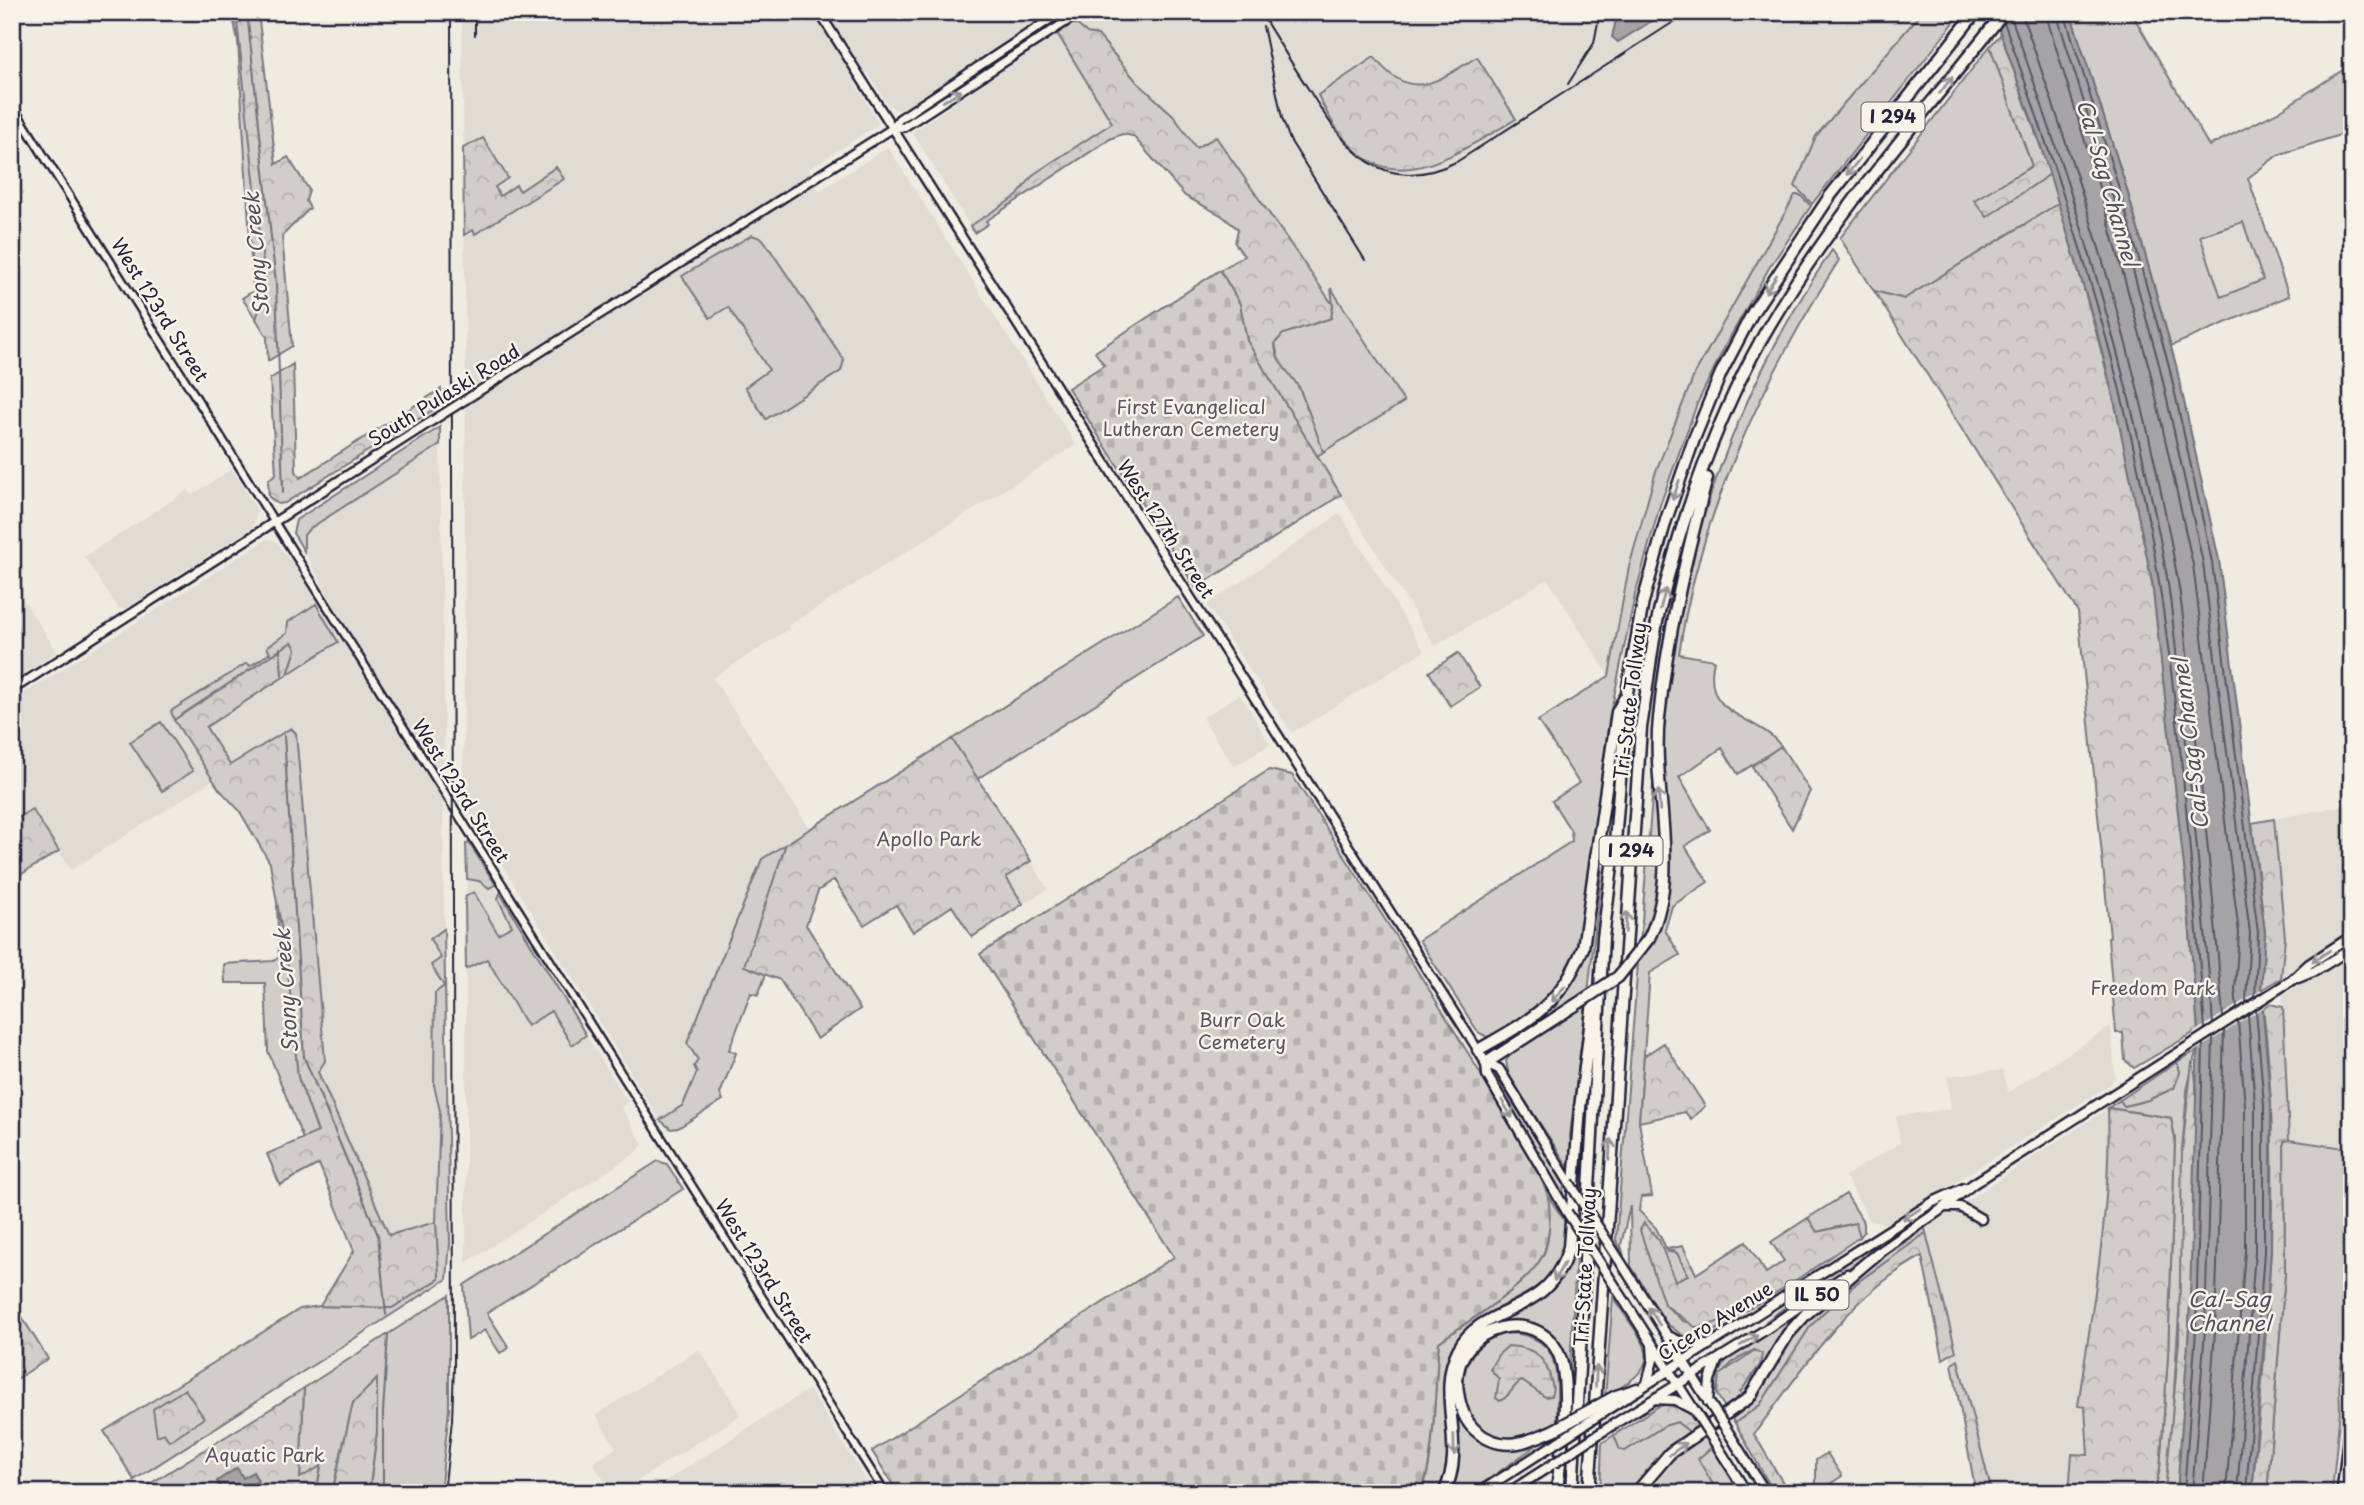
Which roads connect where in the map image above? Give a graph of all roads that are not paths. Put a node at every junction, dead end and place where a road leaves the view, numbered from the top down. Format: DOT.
graph roads {
  1 [pos="819,12"];
  2 [pos="1061,12"];
  3 [pos="1082,12"];
  4 [pos="1976,12"];
  5 [pos="2004,12"];
  6 [pos="12,105"];
  7 [pos="892,128"];
  8 [pos="1718,436"];
  9 [pos="274,521"];
  10 [pos="12,690"];
  11 [pos="1628,692"];
  12 [pos="2352,936"];
  13 [pos="1603,938"];
  14 [pos="2352,948"];
  15 [pos="2292,980"];
  16 [pos="1478,1050"];
  17 [pos="1486,1063"];
  18 [pos="1973,1184"];
  19 [pos="1944,1207"];
  20 [pos="1980,1219"];
  21 [pos="1878,1253"];
  22 [pos="1667,1335"];
  23 [pos="1651,1342"];
  24 [pos="1706,1345"];
  25 [pos="1682,1360"];
  26 [pos="1717,1360"];
  27 [pos="1668,1369"];
  28 [pos="1692,1376"];
  29 [pos="1647,1383"];
  30 [pos="1678,1384"];
  31 [pos="1637,1389"];
  32 [pos="2352,1398"];
  33 [pos="1654,1399"];
  34 [pos="1616,1400"];
  35 [pos="1710,1405"];
  36 [pos="1696,1413"];
  37 [pos="886,1493"];
  38 [pos="1444,1493"];
  39 [pos="1478,1493"];
  40 [pos="1508,1493"];
  41 [pos="1557,1493"];
  42 [pos="1572,1493"];
  43 [pos="1589,1493"];
  44 [pos="1636,1493"];
  45 [pos="1747,1493"];
  46 [pos="1766,1493"];
  47 [pos="2341,1493"];
  1 -- 7 [label="main road, West 127th Street"];
  2 -- 7 [label="main road, South Pulaski Road"];
  7 -- 3 [label="main road, South Pulaski Road, one-way"];
  4 -- 11 [label="highway, Tri-State Tollway / I 294, one-way"];
  8 -- 5 [label="highway, Tri-State Tollway / I 294, one-way"];
  6 -- 9 [label="street, West 123rd Street"];
  7 -- 9 [label="main road, South Pulaski Road, bridge"];
  7 -- 16 [label="main road, West 127th Street"];
  17 -- 8 [label="highway, one-way, bridge"];
  43 -- 8 [label="highway, Tri-State Tollway / I 294, one-way"];
  9 -- 10 [label="main road, South Pulaski Road"];
  9 -- 37 [label="street, West 123rd Street"];
  11 -- 13 [label="highway, Tri-State Tollway / I 294"];
  11 -- 16 [label="highway, one-way"];
  12 -- 15 [label="main road, Cicero Avenue / IL 50, one-way"];
  13 -- 38 [label="highway, one-way"];
  13 -- 42 [label="highway, Tri-State Tollway / I 294"];
  14 -- 15 [label="main road, Cicero Avenue / IL 50"];
  15 -- 18 [label="main road, Cicero Avenue / IL 50"];
  16 -- 17 [label="main road, West 127th Street"];
  22 -- 17 [label="main road, West 127th Street, one-way, bridge"];
  17 -- 23 [label="main road, West 127th Street, one-way, bridge"];
  18 -- 19 [label="main road, Cicero Avenue / IL 50"];
  18 -- 24 [label="main road, Cicero Avenue / IL 50, one-way"];
  19 -- 20 [label="main road"];
  19 -- 21 [label="main road, Cicero Avenue / IL 50"];
  26 -- 21 [label="main road, Cicero Avenue / IL 50, one-way"];
  44 -- 21 [label="highway, one-way"];
  22 -- 24 [label="main road"];
  22 -- 25 [label="main road, West 127th Street"];
  23 -- 27 [label="main road, West 127th Street"];
  23 -- 29 [label="main road"];
  24 -- 25 [label="main road, Cicero Avenue / IL 50"];
  25 -- 27 [label="main road, Cicero Avenue / IL 50"];
  25 -- 28 [label="main road, West 127th Street"];
  26 -- 28 [label="main road, Cicero Avenue / IL 50"];
  26 -- 35 [label="main road"];
  27 -- 29 [label="main road, Cicero Avenue / IL 50"];
  27 -- 30 [label="main road, West 127th Street"];
  28 -- 30 [label="main road, Cicero Avenue / IL 50"];
  28 -- 35 [label="main road, West 127th Street"];
  29 -- 31 [label="main road, Cicero Avenue / IL 50"];
  30 -- 33 [label="main road, Cicero Avenue / IL 50"];
  30 -- 36 [label="main road, West 127th Street"];
  31 -- 34 [label="highway"];
  32 -- 47 [label="main road"];
  33 -- 36 [label="main road"];
  33 -- 40 [label="main road, Cicero Avenue / IL 50, bridge"];
  34 -- 39 [label="main road, bridge"];
  34 -- 41 [label="highway, bridge"];
  35 -- 46 [label="main road, West 127th Street, bridge"];
  36 -- 45 [label="main road, West 127th Street, bridge"];
}
